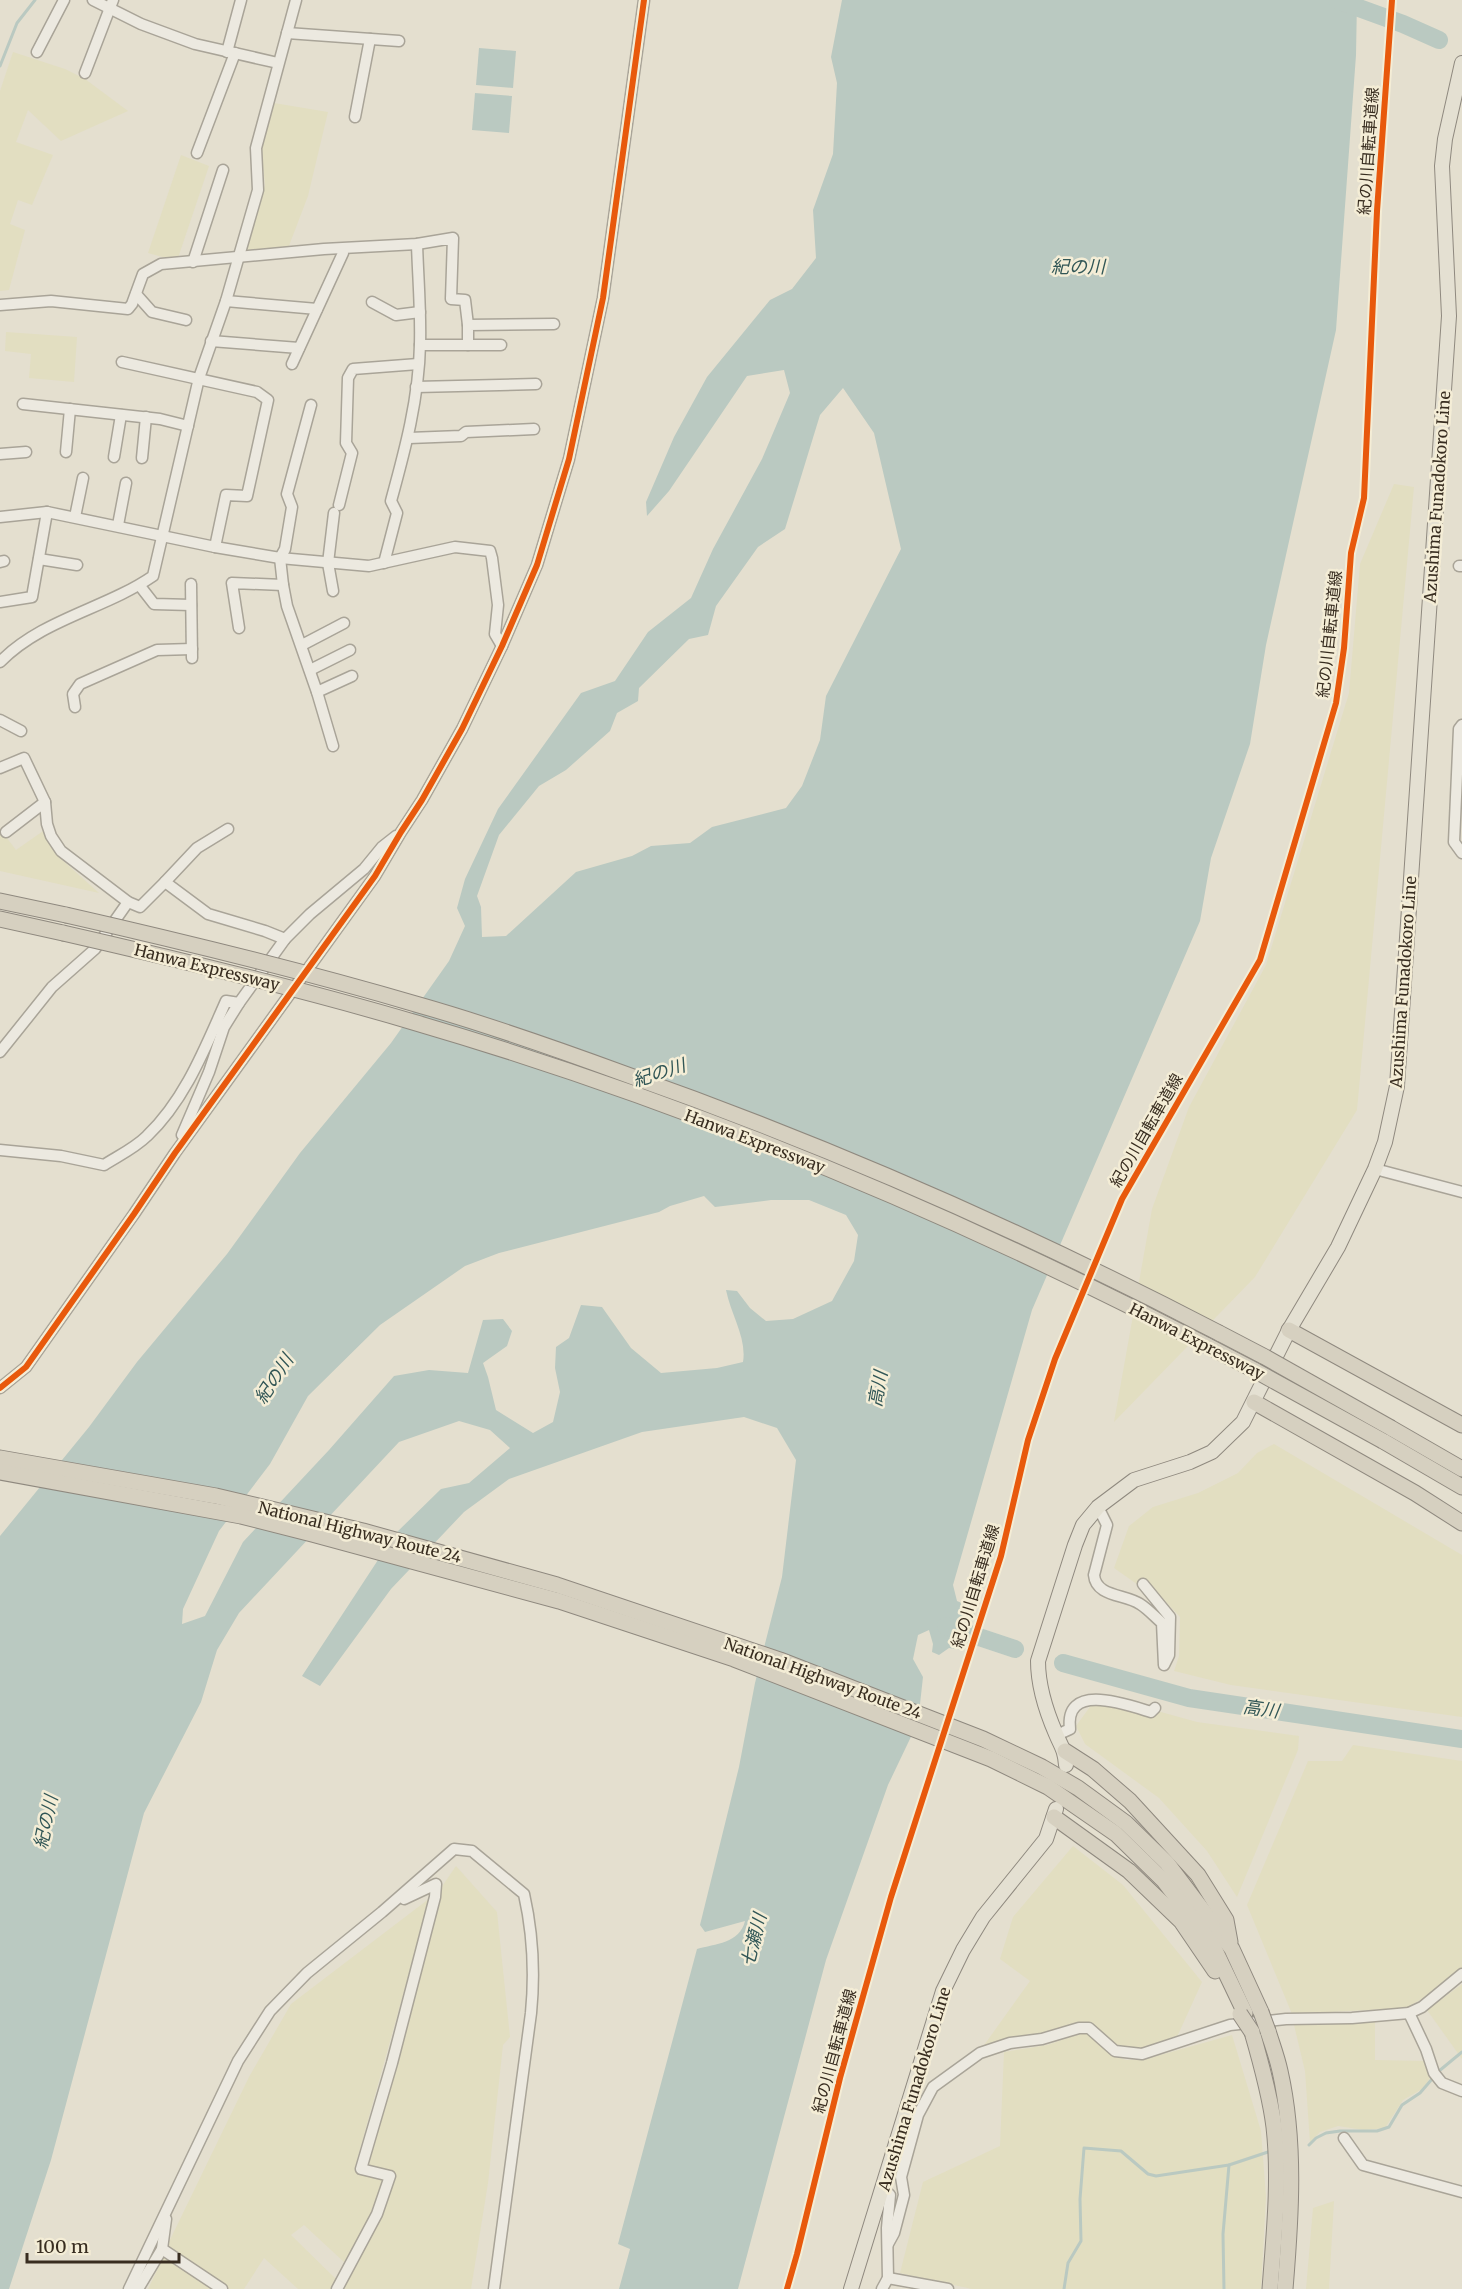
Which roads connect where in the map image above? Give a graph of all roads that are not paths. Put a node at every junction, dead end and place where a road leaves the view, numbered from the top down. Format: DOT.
graph roads {
  1 [pos="64,0"];
  2 [pos="93,0"];
  3 [pos="241,0"];
  4 [pos="296,0"];
  5 [pos="644,0"];
  6 [pos="112,4"];
  7 [pos="287,33"];
  8 [pos="370,39"];
  9 [pos="399,41"];
  10 [pos="38,52"];
  11 [pos="231,52"];
  12 [pos="278,63"];
  13 [pos="1462,63"];
  14 [pos="85,73"];
  15 [pos="355,117"];
  16 [pos="197,153"];
  17 [pos="223,170"];
  18 [pos="417,243"];
  19 [pos="343,254"];
  20 [pos="238,258"];
  21 [pos="193,262"];
  22 [pos="136,294"];
  23 [pos="226,301"];
  24 [pos="372,302"];
  25 [pos="0,304"];
  26 [pos="317,309"];
  27 [pos="420,312"];
  28 [pos="186,320"];
  29 [pos="554,324"];
  30 [pos="468,325"];
  31 [pos="212,341"];
  32 [pos="420,345"];
  33 [pos="468,345"];
  34 [pos="501,345"];
  35 [pos="299,348"];
  36 [pos="122,362"];
  37 [pos="292,363"];
  38 [pos="418,364"];
  39 [pos="199,378"];
  40 [pos="536,384"];
  41 [pos="416,387"];
  42 [pos="23,405"];
  43 [pos="311,405"];
  44 [pos="70,409"];
  45 [pos="121,415"];
  46 [pos="146,417"];
  47 [pos="188,426"];
  48 [pos="534,429"];
  49 [pos="409,438"];
  50 [pos="26,452"];
  51 [pos="66,452"];
  52 [pos="0,454"];
  53 [pos="114,457"];
  54 [pos="142,458"];
  55 [pos="83,478"];
  56 [pos="126,483"];
  57 [pos="47,512"];
  58 [pos="0,517"];
  59 [pos="75,517"];
  60 [pos="118,525"];
  61 [pos="164,535"];
  62 [pos="215,547"];
  63 [pos="280,558"];
  64 [pos="39,559"];
  65 [pos="328,563"];
  66 [pos="384,563"];
  67 [pos="77,565"];
  68 [pos="191,584"];
  69 [pos="283,585"];
  70 [pos="140,586"];
  71 [pos="333,591"];
  72 [pos="0,602"];
  73 [pos="190,604"];
  74 [pos="344,623"];
  75 [pos="239,628"];
  76 [pos="302,645"];
  77 [pos="502,646"];
  78 [pos="350,650"];
  79 [pos="0,662"];
  80 [pos="310,670"];
  81 [pos="352,676"];
  82 [pos="317,692"];
  83 [pos="75,707"];
  84 [pos="2,725"];
  85 [pos="1462,725"];
  86 [pos="21,731"];
  87 [pos="333,746"];
  88 [pos="0,768"];
  89 [pos="45,802"];
  90 [pos="228,829"];
  91 [pos="6,832"];
  92 [pos="400,832"];
  93 [pos="1462,853"];
  94 [pos="165,882"];
  95 [pos="0,901"];
  96 [pos="128,902"];
  97 [pos="0,919"];
  98 [pos="285,939"];
  99 [pos="239,1003"];
  100 [pos="0,1052"];
  101 [pos="0,1150"];
  102 [pos="175,1153"];
  103 [pos="1375,1169"];
  104 [pos="1462,1192"];
  105 [pos="1289,1330"];
  106 [pos="0,1388"];
  107 [pos="1254,1402"];
  108 [pos="1462,1425"];
  109 [pos="0,1458"];
  110 [pos="1462,1469"];
  111 [pos="0,1472"];
  112 [pos="1462,1487"];
  113 [pos="1098,1507"];
  114 [pos="1462,1523"];
  115 [pos="1143,1584"];
  116 [pos="1155,1708"];
  117 [pos="1057,1735"];
  118 [pos="994,1753"];
  119 [pos="1065,1758"];
  120 [pos="1055,1813"];
  121 [pos="382,1912"];
  122 [pos="1223,1925"];
  123 [pos="1208,1950"];
  124 [pos="1462,1974"];
  125 [pos="1249,2013"];
  126 [pos="1409,2013"];
  127 [pos="1462,2091"];
  128 [pos="1344,2138"];
  129 [pos="883,2187"];
  130 [pos="1462,2192"];
  131 [pos="170,2201"];
  132 [pos="888,2244"];
  133 [pos="162,2248"];
  134 [pos="888,2278"];
  135 [pos="129,2289"];
  136 [pos="138,2289"];
  137 [pos="222,2289"];
  138 [pos="337,2289"];
  139 [pos="494,2289"];
  140 [pos="851,2289"];
  141 [pos="882,2289"];
  142 [pos="948,2289"];
  143 [pos="1270,2289"];
  144 [pos="1285,2289"];
  1 -- 10 [label="street"];
  2 -- 6 [label="street"];
  3 -- 11 [label="street"];
  4 -- 7 [label="street"];
  5 -- 77 [label="street"];
  6 -- 11 [label="street"];
  6 -- 14 [label="street"];
  7 -- 8 [label="street"];
  7 -- 12 [label="street"];
  8 -- 9 [label="street"];
  8 -- 15 [label="street"];
  11 -- 12 [label="street"];
  11 -- 16 [label="street"];
  12 -- 20 [label="street"];
  13 -- 103 [label="main road, Azushima Funadokoro Line"];
  17 -- 21 [label="street"];
  18 -- 20 [label="street"];
  18 -- 27 [label="street"];
  18 -- 30 [label="street"];
  19 -- 26 [label="street"];
  20 -- 21 [label="street"];
  20 -- 23 [label="street"];
  21 -- 22 [label="street"];
  22 -- 25 [label="street"];
  22 -- 28 [label="street"];
  23 -- 26 [label="street"];
  23 -- 31 [label="street"];
  24 -- 27 [label="street"];
  26 -- 35 [label="street"];
  27 -- 32 [label="street"];
  29 -- 30 [label="street"];
  30 -- 33 [label="street"];
  31 -- 35 [label="street"];
  31 -- 39 [label="street"];
  32 -- 33 [label="street"];
  32 -- 38 [label="street"];
  33 -- 34 [label="street"];
  35 -- 37 [label="street"];
  36 -- 39 [label="street"];
  38 -- 41 [label="street"];
  38 -- 65 [label="street"];
  39 -- 47 [label="street"];
  39 -- 62 [label="street"];
  40 -- 41 [label="street"];
  41 -- 49 [label="street"];
  42 -- 44 [label="street"];
  43 -- 63 [label="street"];
  44 -- 45 [label="street"];
  44 -- 51 [label="street"];
  45 -- 46 [label="street"];
  45 -- 53 [label="street"];
  46 -- 47 [label="street"];
  46 -- 54 [label="street"];
  47 -- 61 [label="street"];
  48 -- 49 [label="street"];
  49 -- 66 [label="street"];
  50 -- 52 [label="street"];
  55 -- 59 [label="street"];
  56 -- 60 [label="street"];
  57 -- 58 [label="street"];
  57 -- 59 [label="street"];
  57 -- 64 [label="street"];
  59 -- 60 [label="street"];
  60 -- 61 [label="street"];
  61 -- 62 [label="street"];
  61 -- 70 [label="street"];
  62 -- 63 [label="street"];
  63 -- 65 [label="street"];
  63 -- 69 [label="street"];
  64 -- 67 [label="street"];
  64 -- 72 [label="street"];
  65 -- 66 [label="street"];
  65 -- 71 [label="street"];
  66 -- 77 [label="street"];
  68 -- 73 [label="street"];
  69 -- 75 [label="street"];
  69 -- 76 [label="street"];
  70 -- 73 [label="street"];
  70 -- 79 [label="street"];
  73 -- 83 [label="street"];
  74 -- 76 [label="street"];
  76 -- 80 [label="street"];
  77 -- 92 [label="street"];
  78 -- 80 [label="street"];
  80 -- 82 [label="street"];
  81 -- 82 [label="street"];
  82 -- 87 [label="street"];
  84 -- 86 [label="street"];
  85 -- 93 [label="street"];
  88 -- 89 [label="street"];
  89 -- 91 [label="street"];
  89 -- 96 [label="street"];
  90 -- 94 [label="street"];
  92 -- 98 [label="street"];
  92 -- 102 [label="street"];
  94 -- 96 [label="street"];
  94 -- 98 [label="street"];
  95 -- 110 [label="highway, Hanwa Expressway, bridge"];
  96 -- 100 [label="street"];
  97 -- 112 [label="highway, Hanwa Expressway, bridge"];
  98 -- 99 [label="street"];
  99 -- 101 [label="street"];
  99 -- 102 [label="street"];
  102 -- 106 [label="street"];
  103 -- 104 [label="street"];
  103 -- 105 [label="main road, Azushima Funadokoro Line"];
  105 -- 107 [label="main road, Azushima Funadokoro Line"];
  105 -- 108 [label="highway"];
  107 -- 113 [label="main road, Azushima Funadokoro Line"];
  107 -- 114 [label="highway"];
  109 -- 118 [label="highway, National Highway Route 24"];
  111 -- 118 [label="highway, National Highway Route 24"];
  113 -- 115 [label="street"];
  113 -- 117 [label="main road, Azushima Funadokoro Line"];
  116 -- 117 [label="street"];
  117 -- 119 [label="main road, Azushima Funadokoro Line"];
  118 -- 122 [label="highway, National Highway Route 24"];
  118 -- 123 [label="highway, National Highway Route 24"];
  119 -- 122 [label="highway"];
  120 -- 123 [label="highway"];
  120 -- 129 [label="main road, Azushima Funadokoro Line"];
  121 -- 131 [label="street"];
  121 -- 138 [label="street"];
  121 -- 139 [label="street"];
  122 -- 125 [label="highway"];
  123 -- 125 [label="highway, National Highway Route 24"];
  124 -- 126 [label="street"];
  125 -- 143 [label="highway, bridge"];
  125 -- 144 [label="highway, bridge"];
  126 -- 127 [label="street"];
  126 -- 132 [label="street"];
  128 -- 130 [label="street"];
  129 -- 132 [label="street"];
  129 -- 140 [label="main road, Azushima Funadokoro Line"];
  131 -- 133 [label="street"];
  131 -- 135 [label="street"];
  132 -- 134 [label="street"];
  133 -- 136 [label="street"];
  133 -- 137 [label="street"];
  134 -- 141 [label="street"];
  134 -- 142 [label="street"];
}
